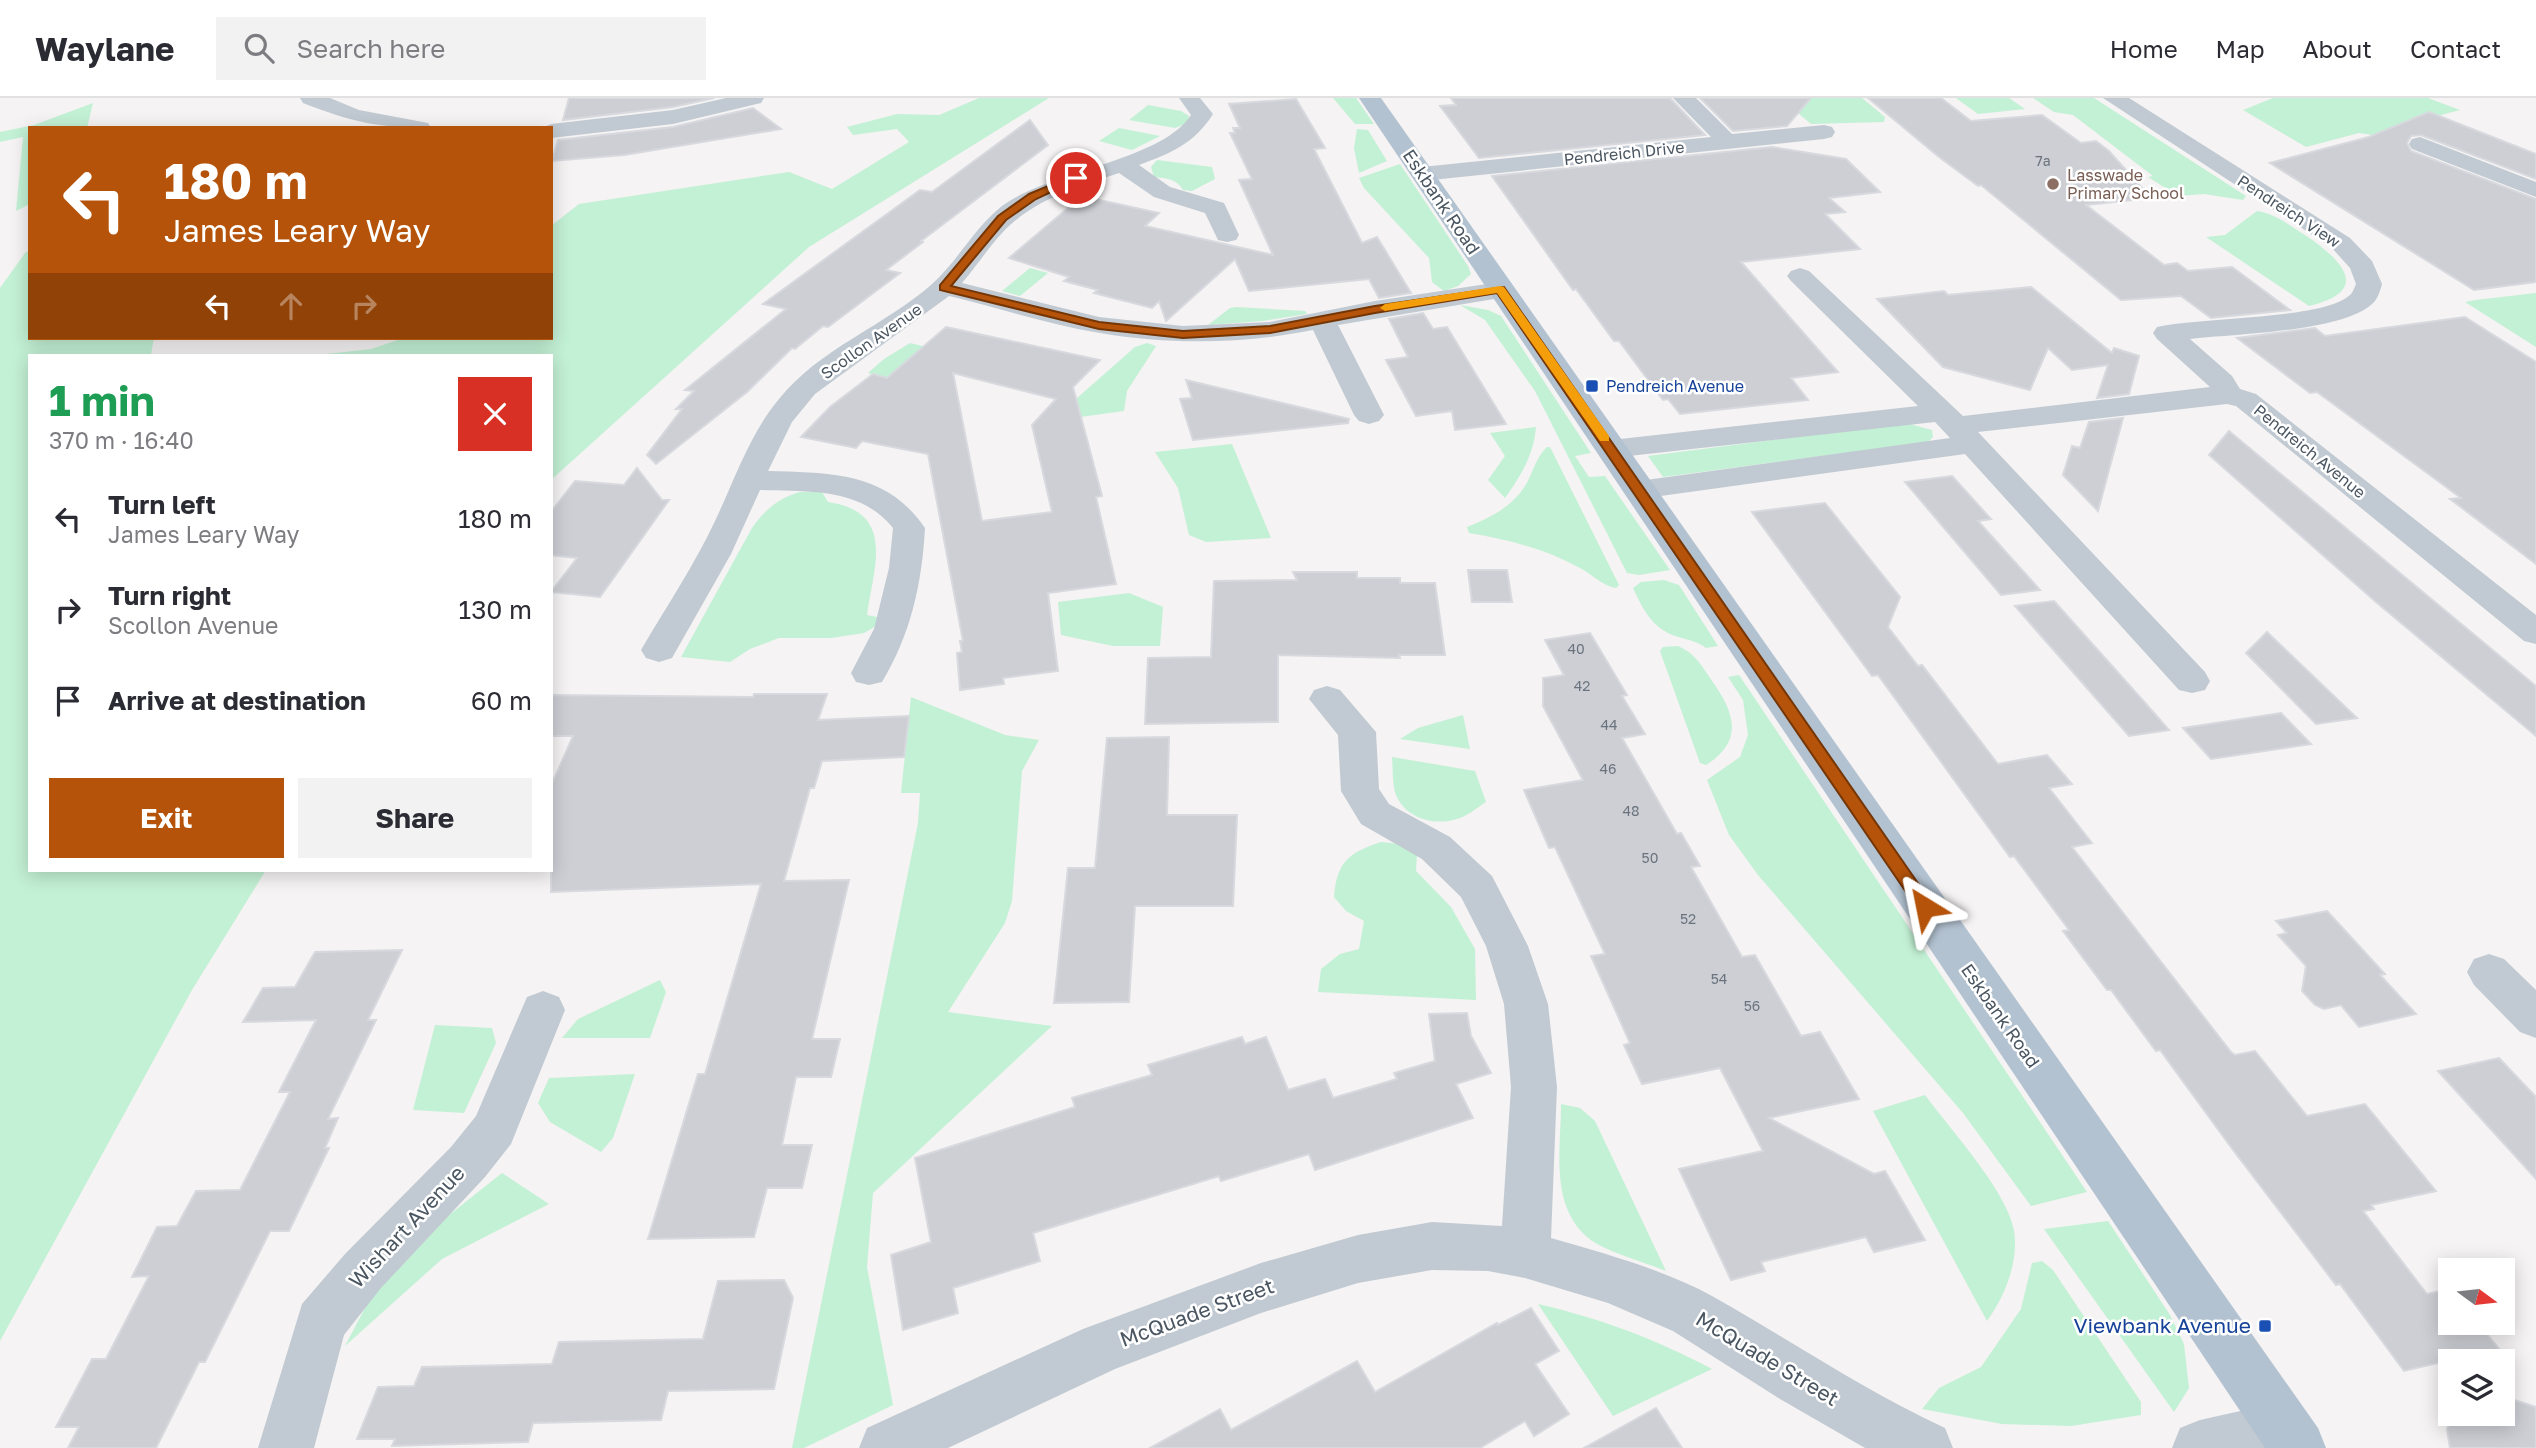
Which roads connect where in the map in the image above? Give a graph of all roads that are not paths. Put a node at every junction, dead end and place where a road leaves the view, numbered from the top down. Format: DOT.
graph roads {
  1 [pos="311,98"];
  2 [pos="752,98"];
  3 [pos="1370,98"];
  4 [pos="1684,98"];
  5 [pos="2114,98"];
  6 [pos="1189,99"];
  7 [pos="410,126"];
  8 [pos="553,131"];
  9 [pos="1824,132"];
  10 [pos="1723,139"];
  11 [pos="2420,144"];
  12 [pos="1122,164"];
  13 [pos="1422,174"];
  14 [pos="2536,190"];
  15 [pos="1227,235"];
  16 [pos="1800,275"];
  17 [pos="944,287"];
  18 [pos="1500,290"];
  19 [pos="1322,320"];
  20 [pos="2228,395"];
  21 [pos="1369,415"];
  22 [pos="1956,427"];
  23 [pos="1611,449"];
  24 [pos="751,480"];
  25 [pos="1639,490"];
  26 [pos="2536,633"];
  27 [pos="659,650"];
  28 [pos="869,673"];
  29 [pos="2192,681"];
  30 [pos="1327,699"];
  31 [pos="2489,972"];
  32 [pos="542,1010"];
  33 [pos="2536,1019"];
  34 [pos="1525,1254"];
  35 [pos="2292,1438"];
  36 [pos="286,1448"];
  37 [pos="887,1448"];
  38 [pos="1925,1448"];
  39 [pos="2200,1448"];
  1 -- 7 [label="street"];
  2 -- 8 [label="street"];
  3 -- 13 [label="main road, Eskbank Road"];
  4 -- 10 [label="street"];
  5 -- 20 [label="street, Pendreich View"];
  6 -- 12 [label="street, Scollon Avenue"];
  9 -- 10 [label="street, Pendreich Drive"];
  10 -- 13 [label="street, Pendreich Drive"];
  11 -- 14 [label="street"];
  12 -- 15 [label="street"];
  12 -- 17 [label="street, Scollon Avenue"];
  13 -- 18 [label="main road, Eskbank Road"];
  16 -- 22 [label="street"];
  17 -- 19 [label="street"];
  17 -- 24 [label="street, Scollon Avenue"];
  18 -- 19 [label="street"];
  18 -- 23 [label="main road, Eskbank Road"];
  19 -- 21 [label="street"];
  20 -- 22 [label="street, Pendreich Avenue"];
  20 -- 26 [label="street, Pendreich Avenue"];
  22 -- 23 [label="street, Pendreich Avenue"];
  22 -- 25 [label="street, Pendreich Avenue"];
  22 -- 29 [label="street"];
  23 -- 25 [label="main road, Eskbank Road"];
  24 -- 27 [label="street, Scollon Avenue"];
  24 -- 28 [label="street"];
  25 -- 35 [label="main road, Eskbank Road"];
  30 -- 34 [label="street"];
  31 -- 33 [label="street"];
  32 -- 36 [label="street, Wishart Avenue"];
  34 -- 37 [label="street, McQuade Street"];
  34 -- 38 [label="street, McQuade Street"];
  35 -- 39 [label="street"];
}
